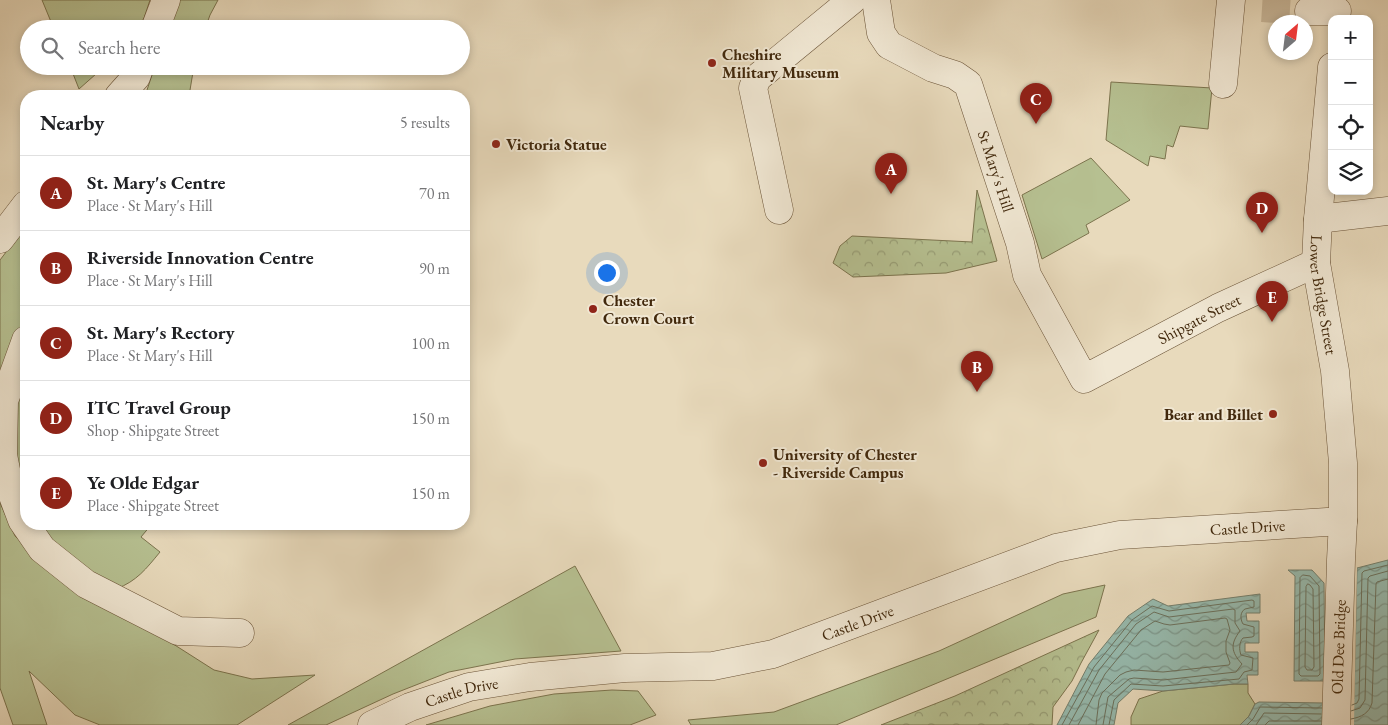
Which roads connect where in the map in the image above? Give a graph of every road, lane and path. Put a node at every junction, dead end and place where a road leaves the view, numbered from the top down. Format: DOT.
graph roads {
  1 [pos="166,0"];
  2 [pos="852,0"];
  3 [pos="876,0"];
  4 [pos="1231,0"];
  5 [pos="1337,10"];
  6 [pos="1309,11"];
  7 [pos="158,20"];
  8 [pos="1223,84"];
  9 [pos="1328,105"];
  10 [pos="779,210"];
  11 [pos="20,212"];
  12 [pos="1388,212"];
  13 [pos="1318,219"];
  14 [pos="0,239"];
  15 [pos="1316,263"];
  16 [pos="20,357"];
  17 [pos="1084,379"];
  18 [pos="20,515"];
  19 [pos="1343,522"];
  20 [pos="29,530"];
  21 [pos="1340,569"];
  22 [pos="240,633"];
  23 [pos="372,725"];
  24 [pos="1336,725"];
  1 -- 7 [label="street"];
  2 -- 10 [label="street"];
  3 -- 17 [label="street, St Mary's Hill"];
  4 -- 8 [label="street"];
  5 -- 6 [label="street"];
  9 -- 13 [label="street, Lower Bridge Street"];
  11 -- 14 [label="street"];
  12 -- 13 [label="street"];
  13 -- 15 [label="street, Lower Bridge Street"];
  15 -- 17 [label="street, Shipgate Street"];
  15 -- 19 [label="street, Lower Bridge Street"];
  16 -- 18 [label="street"];
  19 -- 21 [label="street, Lower Bridge Street"];
  19 -- 23 [label="street, Castle Drive"];
  20 -- 22 [label="street"];
  21 -- 24 [label="street, Old Dee Bridge"];
}
